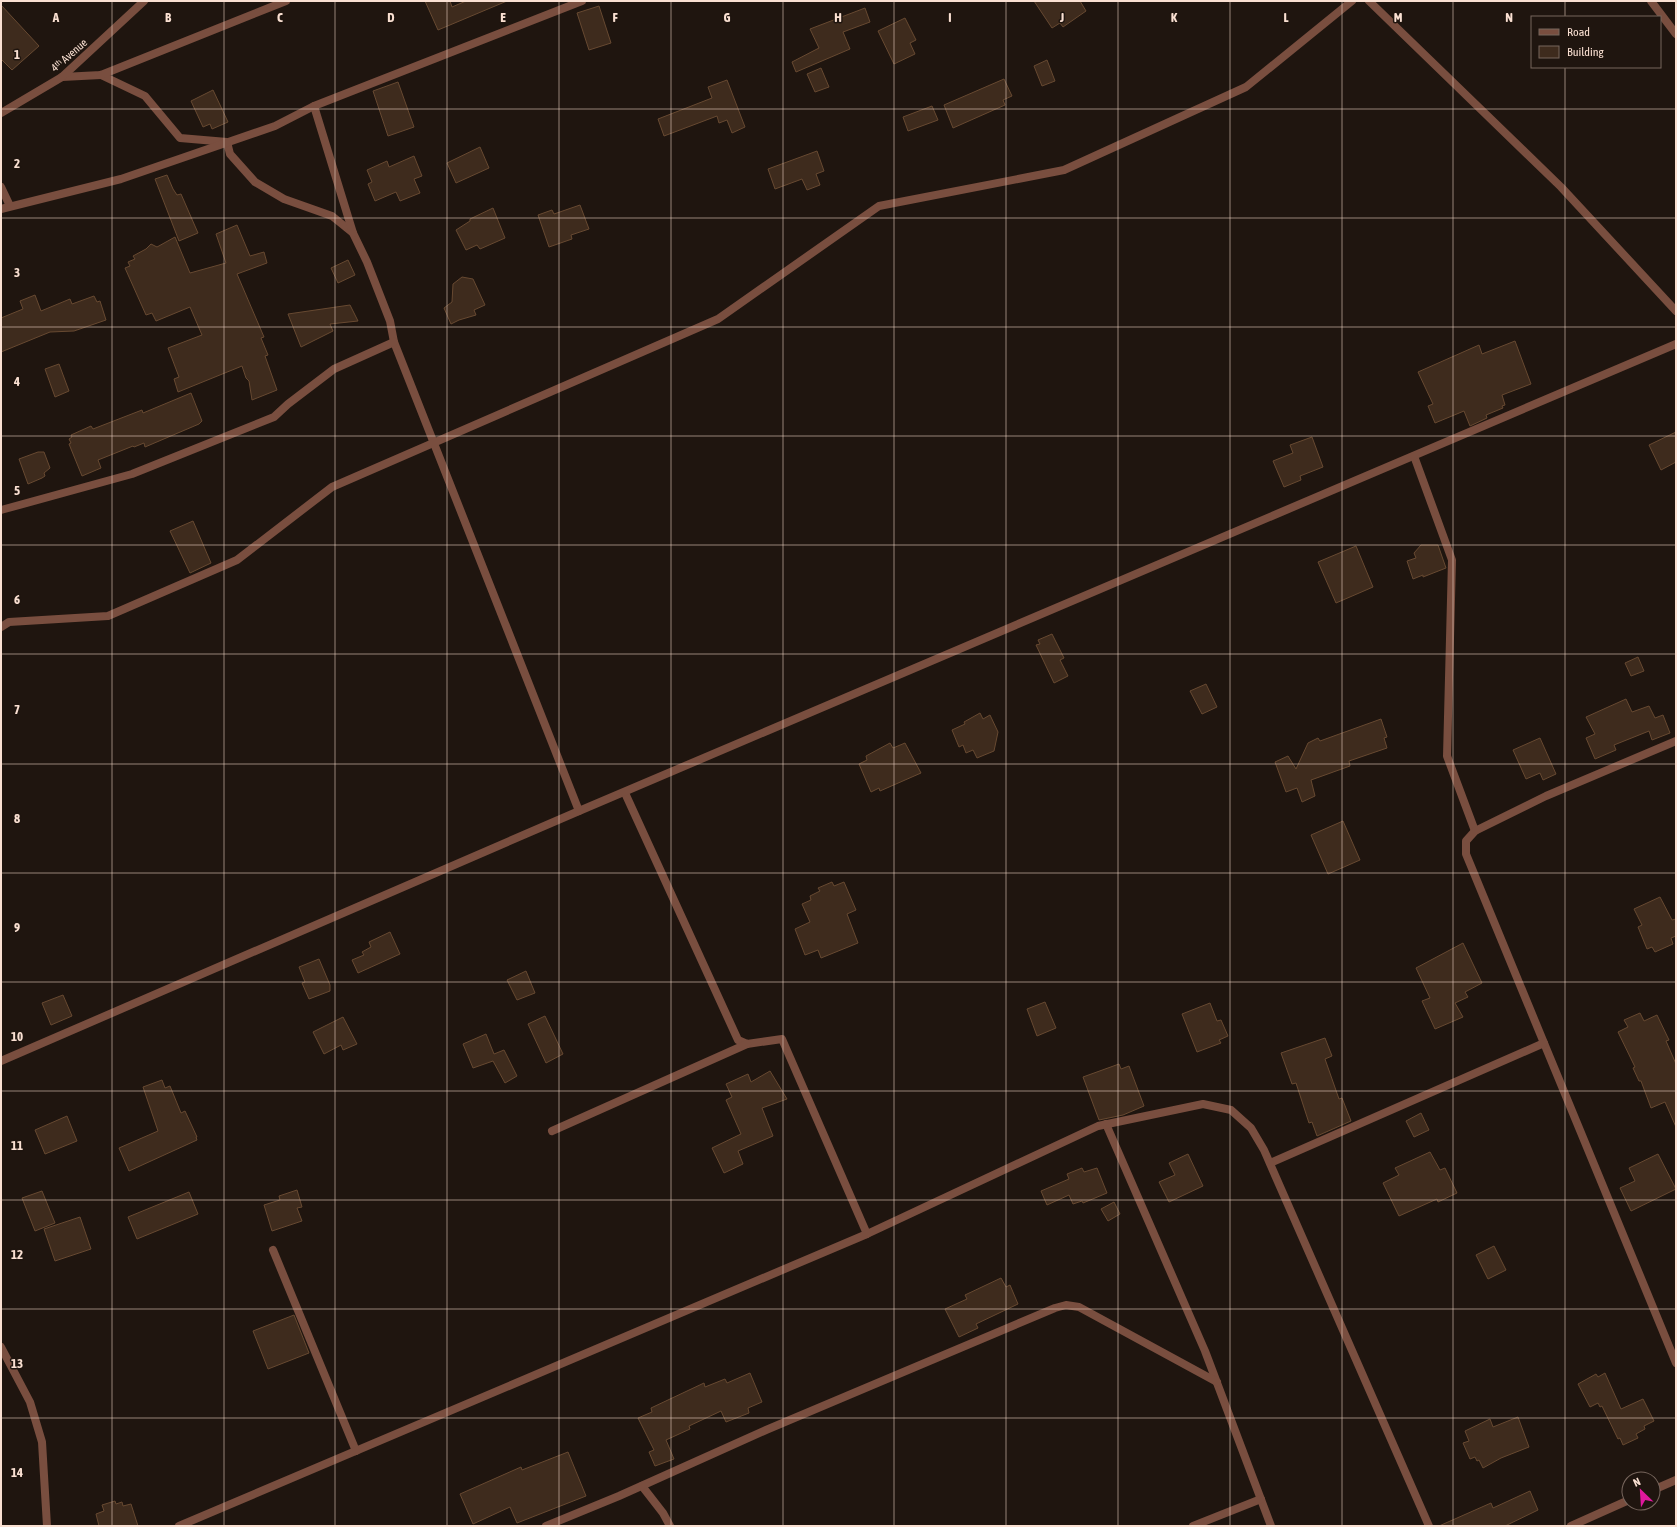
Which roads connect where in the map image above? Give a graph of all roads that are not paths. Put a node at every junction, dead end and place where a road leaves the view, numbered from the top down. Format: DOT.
graph roads {
  1 [pos="144,1"];
  2 [pos="286,1"];
  3 [pos="582,1"];
  4 [pos="1352,1"];
  5 [pos="1369,1"];
  6 [pos="1651,1"];
  7 [pos="1676,34"];
  8 [pos="101,75"];
  9 [pos="62,77"];
  10 [pos="314,106"];
  11 [pos="1,113"];
  12 [pos="227,142"];
  13 [pos="1,187"];
  14 [pos="10,206"];
  15 [pos="1,209"];
  16 [pos="353,233"];
  17 [pos="1676,311"];
  18 [pos="394,342"];
  19 [pos="1676,344"];
  20 [pos="434,443"];
  21 [pos="1414,456"];
  22 [pos="1,510"];
  23 [pos="1,626"];
  24 [pos="1676,741"];
  25 [pos="625,793"];
  26 [pos="579,811"];
  27 [pos="1475,831"];
  28 [pos="1544,1043"];
  29 [pos="747,1044"];
  30 [pos="1,1061"];
  31 [pos="1106,1124"];
  32 [pos="552,1131"];
  33 [pos="1270,1163"];
  34 [pos="867,1234"];
  35 [pos="273,1250"];
  36 [pos="1,1347"];
  37 [pos="1676,1363"];
  38 [pos="1217,1382"];
  39 [pos="356,1451"];
  40 [pos="1676,1480"];
  41 [pos="642,1486"];
  42 [pos="1661,1487"];
  43 [pos="1261,1500"];
  44 [pos="1621,1504"];
  45 [pos="47,1526"];
  46 [pos="179,1526"];
  47 [pos="546,1526"];
  48 [pos="670,1526"];
  49 [pos="1193,1526"];
  50 [pos="1271,1526"];
  51 [pos="1429,1526"];
  52 [pos="1571,1526"];
  1 -- 9 [label="street, 4ᵗʰ Avenue"];
  2 -- 8 [label="street"];
  3 -- 10 [label="street"];
  4 -- 20 [label="street"];
  5 -- 17 [label="street"];
  6 -- 7 [label="street"];
  8 -- 9 [label="street"];
  8 -- 12 [label="street"];
  9 -- 11 [label="street, 4ᵗʰ Avenue"];
  10 -- 12 [label="street"];
  10 -- 16 [label="street"];
  12 -- 14 [label="street"];
  12 -- 16 [label="street"];
  13 -- 14 [label="street"];
  14 -- 15 [label="street"];
  16 -- 18 [label="street"];
  18 -- 20 [label="street"];
  18 -- 22 [label="street"];
  19 -- 21 [label="street"];
  20 -- 23 [label="street"];
  20 -- 26 [label="street"];
  21 -- 25 [label="street"];
  21 -- 27 [label="street"];
  24 -- 27 [label="street"];
  25 -- 26 [label="street"];
  25 -- 29 [label="street"];
  26 -- 30 [label="street"];
  27 -- 28 [label="street"];
  28 -- 33 [label="street"];
  28 -- 37 [label="street"];
  29 -- 32 [label="street"];
  29 -- 34 [label="street"];
  31 -- 33 [label="street"];
  31 -- 34 [label="street"];
  31 -- 38 [label="street"];
  33 -- 51 [label="street"];
  34 -- 39 [label="street"];
  35 -- 39 [label="street"];
  36 -- 45 [label="street"];
  38 -- 41 [label="street"];
  38 -- 43 [label="street"];
  39 -- 46 [label="street"];
  40 -- 42 [label="street"];
  41 -- 47 [label="street"];
  41 -- 48 [label="street"];
  43 -- 49 [label="street"];
  43 -- 50 [label="street"];
  44 -- 52 [label="street"];
}
